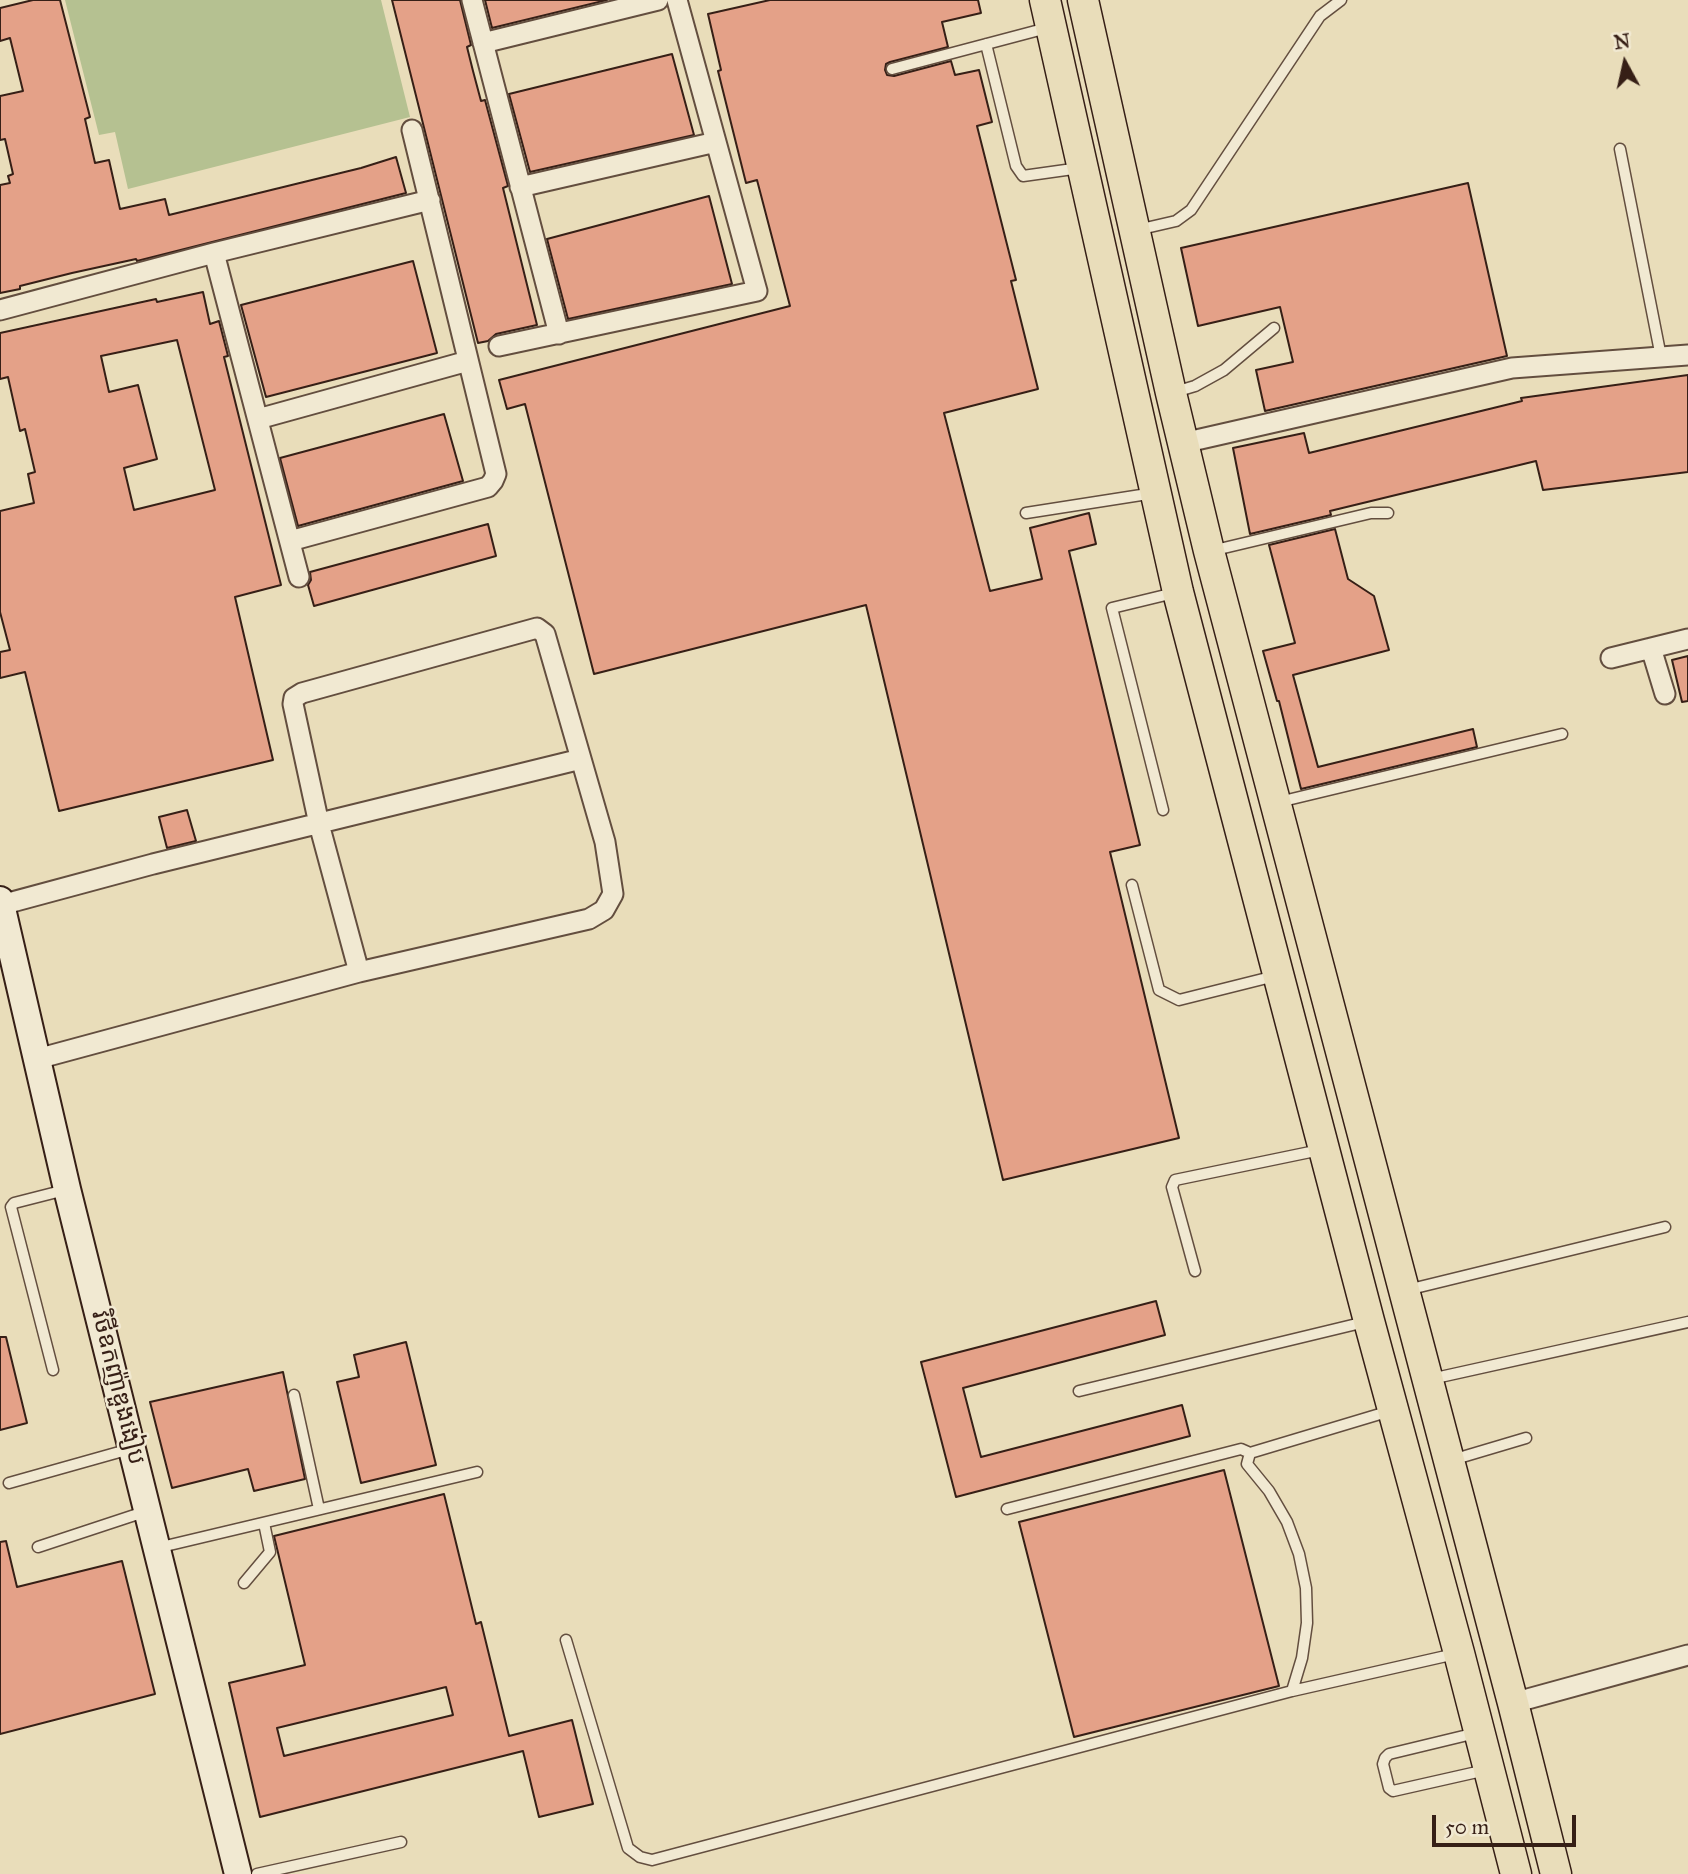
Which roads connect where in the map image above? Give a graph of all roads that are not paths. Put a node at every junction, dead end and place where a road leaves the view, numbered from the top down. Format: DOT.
graph roads {
  1 [pos="472,0"];
  2 [pos="658,0"];
  3 [pos="677,0"];
  4 [pos="1083,0"];
  5 [pos="1341,0"];
  6 [pos="1048,14"];
  7 [pos="483,43"];
  8 [pos="986,44"];
  9 [pos="892,69"];
  10 [pos="412,130"];
  11 [pos="716,142"];
  12 [pos="1620,149"];
  13 [pos="1083,168"];
  14 [pos="520,187"];
  15 [pos="430,200"];
  16 [pos="1135,230"];
  17 [pos="214,253"];
  18 [pos="0,310"];
  19 [pos="1274,328"];
  20 [pos="559,334"];
  21 [pos="499,346"];
  22 [pos="1688,355"];
  23 [pos="1661,357"];
  24 [pos="468,361"];
  25 [pos="1171,393"];
  26 [pos="258,419"];
  27 [pos="1183,443"];
  28 [pos="1154,492"];
  29 [pos="1027,513"];
  30 [pos="1388,513"];
  31 [pos="290,541"];
  32 [pos="1209,551"];
  33 [pos="299,577"];
  34 [pos="1178,592"];
  35 [pos="1688,639"];
  36 [pos="1651,648"];
  37 [pos="1611,657"];
  38 [pos="1665,694"];
  39 [pos="1562,734"];
  40 [pos="581,759"];
  41 [pos="1275,803"];
  42 [pos="1163,810"];
  43 [pos="319,824"];
  44 [pos="1132,885"];
  45 [pos="1,902"];
  46 [pos="359,972"];
  47 [pos="1279,975"];
  48 [pos="37,1059"];
  49 [pos="1324,1150"];
  50 [pos="67,1189"];
  51 [pos="1665,1227"];
  52 [pos="1195,1271"];
  53 [pos="1403,1292"];
  54 [pos="1369,1321"];
  55 [pos="1688,1322"];
  56 [pos="53,1370"];
  57 [pos="1427,1380"];
  58 [pos="1079,1391"];
  59 [pos="294,1395"];
  60 [pos="1393,1410"];
  61 [pos="1526,1438"];
  62 [pos="132,1448"];
  63 [pos="1250,1453"];
  64 [pos="1448,1461"];
  65 [pos="477,1472"];
  66 [pos="9,1483"];
  67 [pos="319,1509"];
  68 [pos="1007,1509"];
  69 [pos="148,1510"];
  70 [pos="264,1523"];
  71 [pos="38,1547"];
  72 [pos="157,1548"];
  73 [pos="244,1583"];
  74 [pos="566,1640"];
  75 [pos="1460,1653"];
  76 [pos="1688,1655"];
  77 [pos="1292,1691"];
  78 [pos="1513,1703"];
  79 [pos="1480,1732"];
  80 [pos="1489,1769"];
  81 [pos="401,1842"];
  82 [pos="1513,1873"];
  83 [pos="238,1874"];
  84 [pos="257,1874"];
  85 [pos="1556,1874"];
  1 -- 7 [label="street"];
  2 -- 7 [label="street"];
  3 -- 11 [label="street"];
  4 -- 16 [label="main road"];
  5 -- 16 [label="lane"];
  6 -- 8 [label="lane"];
  6 -- 13 [label="main road"];
  7 -- 14 [label="street"];
  8 -- 9 [label="lane"];
  8 -- 13 [label="lane"];
  10 -- 15 [label="street"];
  11 -- 14 [label="street"];
  11 -- 20 [label="street"];
  12 -- 23 [label="lane"];
  13 -- 28 [label="main road"];
  14 -- 20 [label="street"];
  15 -- 17 [label="street"];
  15 -- 24 [label="street"];
  16 -- 25 [label="main road"];
  17 -- 18 [label="street"];
  17 -- 26 [label="street"];
  19 -- 25 [label="lane"];
  20 -- 21 [label="street"];
  22 -- 23 [label="street"];
  23 -- 27 [label="street"];
  24 -- 26 [label="street"];
  24 -- 31 [label="street"];
  25 -- 27 [label="main road"];
  26 -- 31 [label="street"];
  27 -- 32 [label="main road"];
  28 -- 29 [label="lane"];
  28 -- 34 [label="main road"];
  30 -- 32 [label="lane"];
  31 -- 33 [label="street"];
  32 -- 41 [label="main road"];
  34 -- 42 [label="lane"];
  34 -- 47 [label="main road"];
  35 -- 36 [label="street"];
  36 -- 37 [label="street"];
  36 -- 38 [label="street"];
  39 -- 41 [label="lane"];
  40 -- 43 [label="street"];
  40 -- 43 [label="street"];
  40 -- 46 [label="street"];
  41 -- 53 [label="main road"];
  43 -- 45 [label="street"];
  43 -- 46 [label="street"];
  44 -- 47 [label="lane"];
  45 -- 48 [label="street, វិថីឧកញ៉ាឌួងងៀប"];
  46 -- 48 [label="street"];
  47 -- 49 [label="main road"];
  48 -- 50 [label="street, វិថីឧកញ៉ាឌួងងៀប"];
  49 -- 52 [label="lane"];
  49 -- 54 [label="main road"];
  50 -- 56 [label="lane"];
  50 -- 62 [label="street, វិថីឧកញ៉ាឌួងងៀប"];
  51 -- 53 [label="lane"];
  53 -- 57 [label="main road"];
  54 -- 58 [label="lane"];
  54 -- 60 [label="main road"];
  55 -- 57 [label="lane"];
  57 -- 64 [label="main road"];
  59 -- 67 [label="lane"];
  60 -- 63 [label="lane"];
  60 -- 75 [label="main road"];
  61 -- 64 [label="lane"];
  62 -- 66 [label="lane"];
  62 -- 69 [label="street, វិថីឧកញ៉ាឌួងងៀប"];
  63 -- 68 [label="lane"];
  63 -- 77 [label="lane"];
  64 -- 78 [label="main road"];
  65 -- 67 [label="lane"];
  67 -- 70 [label="lane"];
  69 -- 71 [label="lane"];
  69 -- 72 [label="street, វិថីឧកញ៉ាឌួងងៀប"];
  70 -- 72 [label="lane"];
  70 -- 73 [label="lane"];
  72 -- 83 [label="street, វិថីឧកញ៉ាឌួងងៀប"];
  74 -- 77 [label="lane"];
  75 -- 77 [label="lane"];
  75 -- 79 [label="main road"];
  76 -- 78 [label="street"];
  78 -- 85 [label="main road"];
  79 -- 80 [label="main road"];
  79 -- 80 [label="lane"];
  80 -- 82 [label="main road"];
  81 -- 84 [label="lane"];
}
